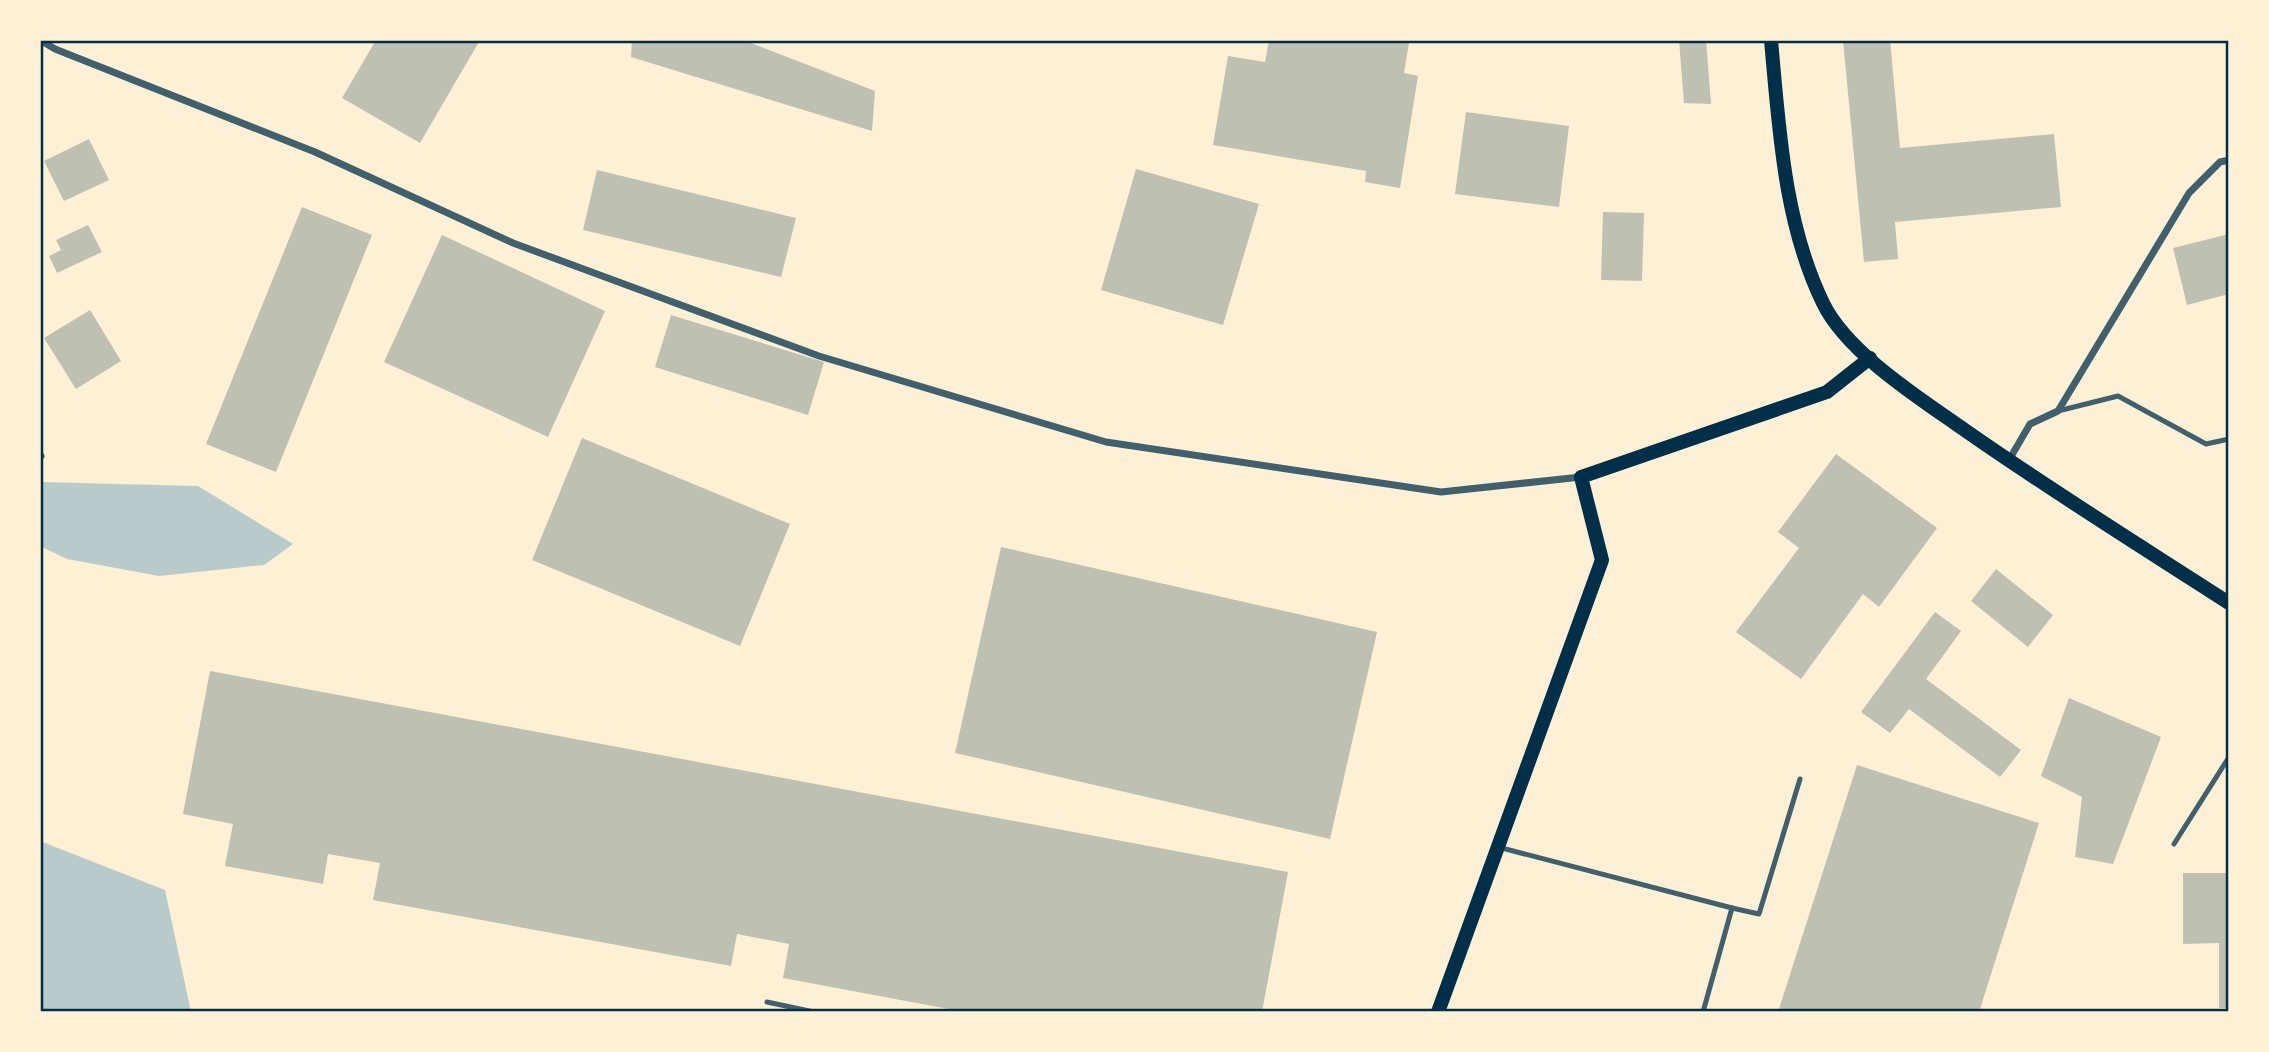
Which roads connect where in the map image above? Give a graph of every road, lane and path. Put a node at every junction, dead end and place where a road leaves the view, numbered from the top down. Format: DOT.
graph roads {
  1 [pos="40,40"];
  2 [pos="1771,40"];
  3 [pos="2229,160"];
  4 [pos="1870,358"];
  5 [pos="2058,411"];
  6 [pos="2229,439"];
  7 [pos="2009,460"];
  8 [pos="1581,477"];
  9 [pos="2229,603"];
  10 [pos="2229,757"];
  11 [pos="1800,779"];
  12 [pos="2175,844"];
  13 [pos="1497,847"];
  14 [pos="1732,908"];
  15 [pos="767,1002"];
  16 [pos="814,1012"];
  17 [pos="1438,1012"];
  18 [pos="1703,1012"];
  1 -- 8 [label="street"];
  2 -- 4 [label="main road"];
  3 -- 5 [label="street"];
  4 -- 7 [label="main road"];
  4 -- 8 [label="main road"];
  5 -- 6 [label="lane"];
  5 -- 7 [label="street"];
  7 -- 9 [label="main road"];
  8 -- 13 [label="main road"];
  10 -- 12 [label="lane"];
  11 -- 14 [label="lane"];
  13 -- 14 [label="lane"];
  13 -- 17 [label="main road"];
  14 -- 18 [label="lane"];
  15 -- 16 [label="lane"];
}
